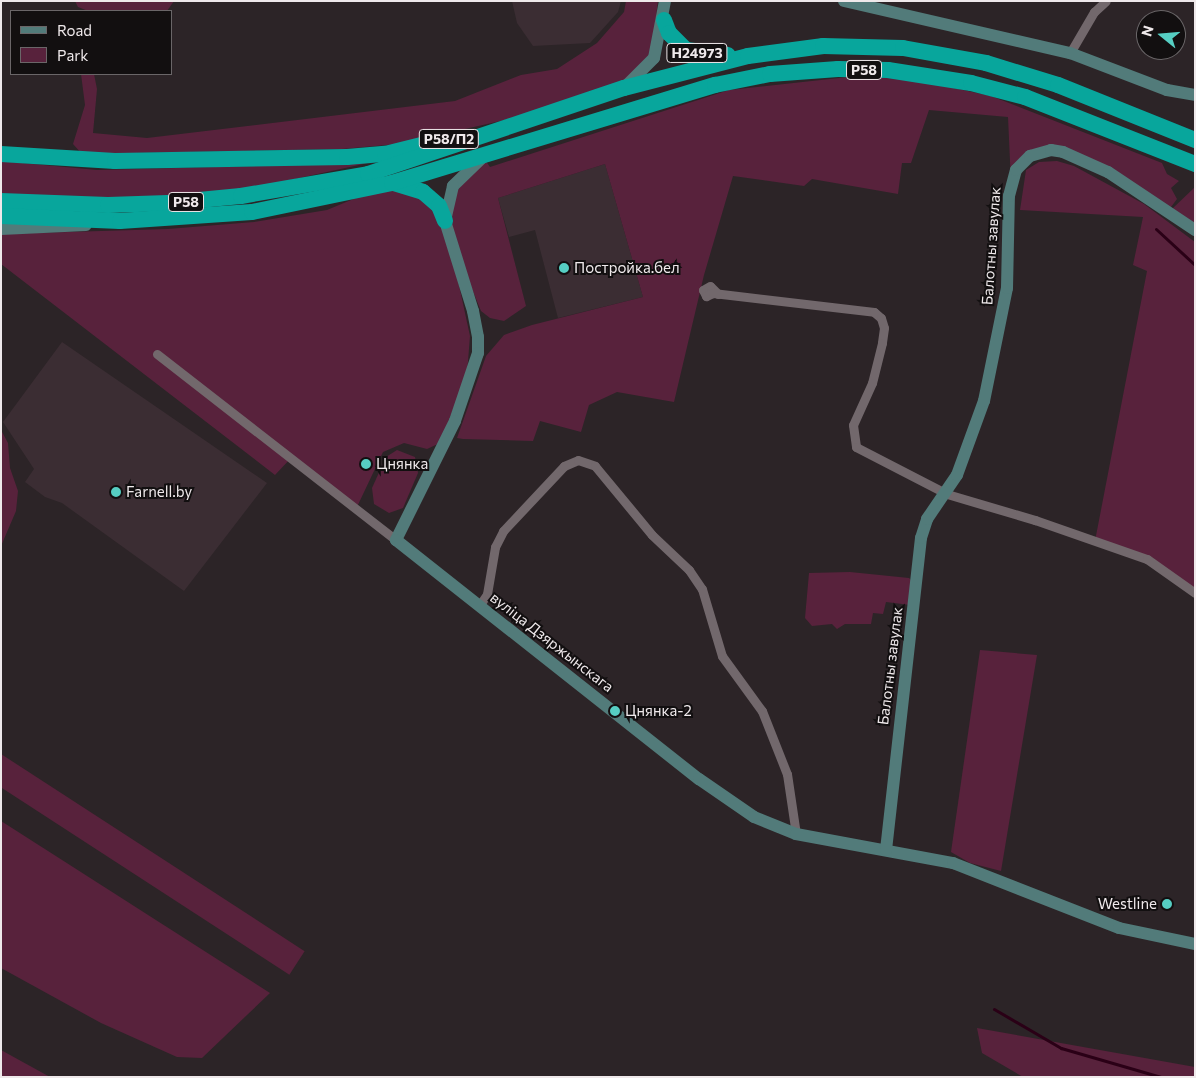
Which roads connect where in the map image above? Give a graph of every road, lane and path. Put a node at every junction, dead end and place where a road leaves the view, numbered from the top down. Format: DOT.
graph roads {
  1 [pos="665,1"];
  2 [pos="844,1"];
  3 [pos="1106,1"];
  4 [pos="664,20"];
  5 [pos="1070,52"];
  6 [pos="748,56"];
  7 [pos="624,88"];
  8 [pos="1195,95"];
  9 [pos="550,113"];
  10 [pos="1195,140"];
  11 [pos="1,154"];
  12 [pos="483,157"];
  13 [pos="1195,164"];
  14 [pos="392,183"];
  15 [pos="1,202"];
  16 [pos="1,216"];
  17 [pos="120,220"];
  18 [pos="445,221"];
  19 [pos="1,229"];
  20 [pos="1195,230"];
  21 [pos="718,294"];
  22 [pos="157,354"];
  23 [pos="947,494"];
  24 [pos="396,540"];
  25 [pos="1195,593"];
  26 [pos="479,606"];
  27 [pos="796,834"];
  28 [pos="886,850"];
  29 [pos="1195,944"];
  1 -- 4 [label="main road, Н24973"];
  2 -- 5 [label="main road"];
  3 -- 5 [label="street"];
  4 -- 6 [label="highway, Н24973"];
  4 -- 7 [label="main road, Н24973"];
  5 -- 8 [label="main road"];
  6 -- 7 [label="highway, Р58"];
  6 -- 10 [label="highway, Р58"];
  7 -- 9 [label="highway, Р58"];
  9 -- 11 [label="highway, Р58/П2"];
  9 -- 15 [label="highway, Р58"];
  12 -- 13 [label="highway, Р58"];
  12 -- 14 [label="highway, Р58"];
  12 -- 18 [label="main road"];
  14 -- 17 [label="highway, Р58"];
  14 -- 18 [label="highway"];
  16 -- 17 [label="highway, Р58"];
  17 -- 19 [label="main road"];
  18 -- 24 [label="main road"];
  20 -- 23 [label="main road, Балотны завулак"];
  21 -- 23 [label="street"];
  22 -- 24 [label="street, вуліца Дзяржынскага"];
  23 -- 25 [label="street"];
  23 -- 28 [label="main road, Балотны завулак"];
  24 -- 26 [label="main road, вуліца Дзяржынскага"];
  26 -- 27 [label="main road, вуліца Дзяржынскага"];
  26 -- 27 [label="street"];
  27 -- 28 [label="main road, вуліца Дзяржынскага"];
  28 -- 29 [label="main road, вуліца Дзяржынскага"];
}
